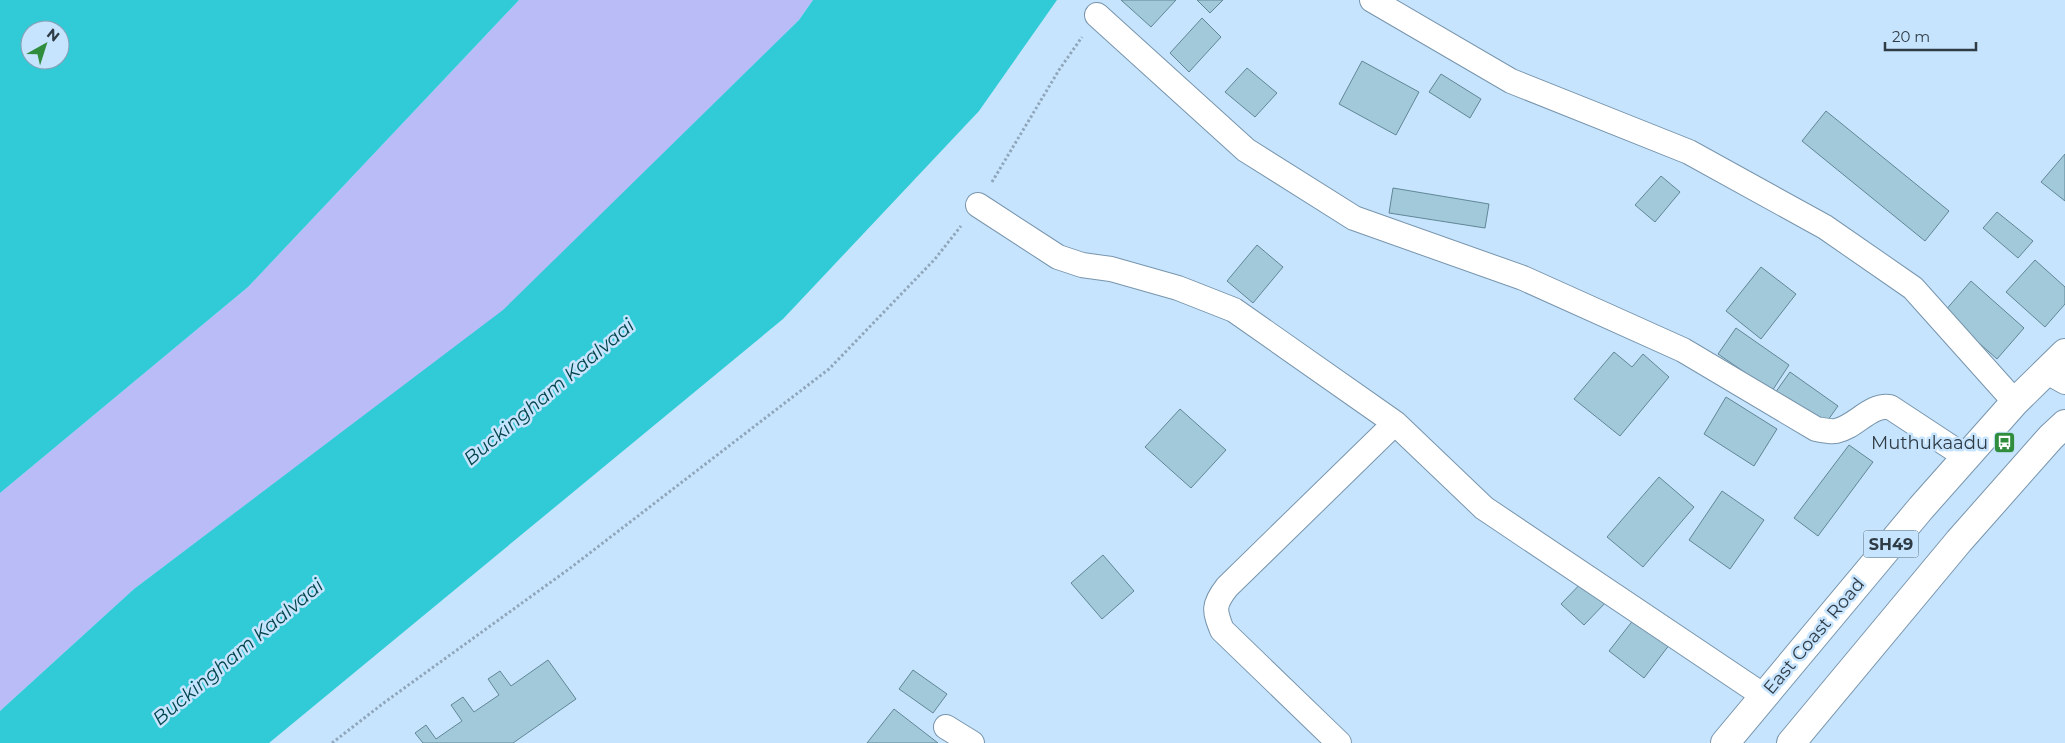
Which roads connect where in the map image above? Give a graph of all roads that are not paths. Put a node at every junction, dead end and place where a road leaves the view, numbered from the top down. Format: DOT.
graph roads {
  1 [pos="1372,0"];
  2 [pos="1097,15"];
  3 [pos="978,206"];
  4 [pos="2059,369"];
  5 [pos="2015,402"];
  6 [pos="1395,423"];
  7 [pos="2065,424"];
  8 [pos="1966,457"];
  9 [pos="1764,696"];
  10 [pos="946,727"];
  11 [pos="972,743"];
  12 [pos="1339,743"];
  13 [pos="1725,743"];
  14 [pos="1791,743"];
  1 -- 5 [label="street"];
  2 -- 8 [label="street"];
  3 -- 6 [label="street"];
  4 -- 5 [label="main road, East Coast Road / SH49"];
  5 -- 8 [label="main road, East Coast Road / SH49"];
  6 -- 9 [label="street"];
  6 -- 12 [label="street"];
  7 -- 14 [label="main road, SH49"];
  8 -- 9 [label="main road, East Coast Road / SH49"];
  9 -- 13 [label="main road, East Coast Road / SH49"];
  10 -- 11 [label="street"];
}
